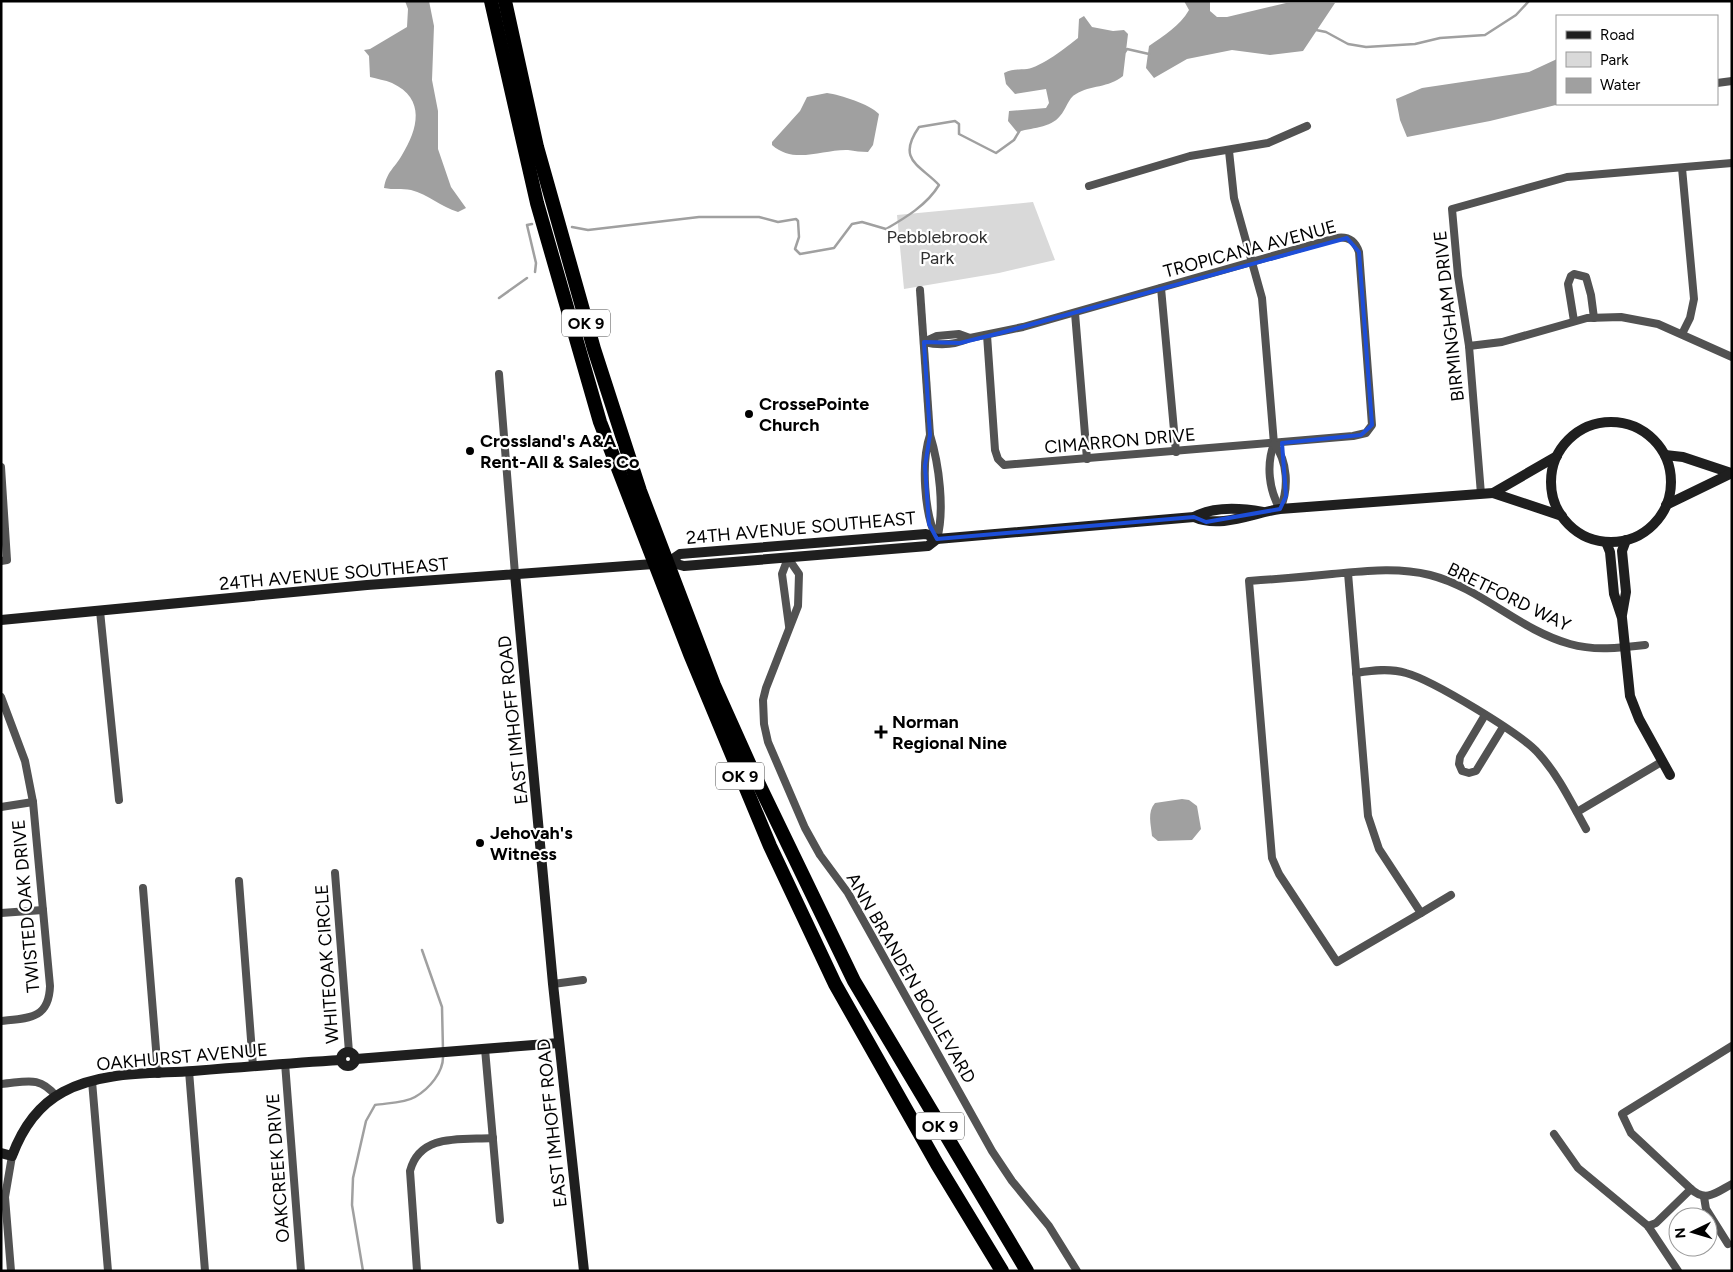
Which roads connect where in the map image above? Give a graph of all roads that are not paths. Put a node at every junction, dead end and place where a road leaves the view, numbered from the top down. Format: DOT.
graph roads {
  1 [pos="491,1"];
  2 [pos="504,1"];
  3 [pos="1732,81"];
  4 [pos="1718,83"];
  5 [pos="1307,126"];
  6 [pos="1230,151"];
  7 [pos="1732,164"];
  8 [pos="1682,168"];
  9 [pos="1090,186"];
  10 [pos="1253,262"];
  11 [pos="1161,288"];
  12 [pos="920,290"];
  13 [pos="1074,313"];
  14 [pos="1594,318"];
  15 [pos="1574,321"];
  16 [pos="1682,334"];
  17 [pos="987,335"];
  18 [pos="924,342"];
  19 [pos="1469,346"];
  20 [pos="1732,356"];
  21 [pos="499,374"];
  22 [pos="1369,429"];
  23 [pos="930,435"];
  24 [pos="1274,444"];
  25 [pos="1176,452"];
  26 [pos="1665,455"];
  27 [pos="1557,456"];
  28 [pos="1087,458"];
  29 [pos="1,467"];
  30 [pos="1,471"];
  31 [pos="1731,473"];
  32 [pos="1493,493"];
  33 [pos="1481,494"];
  34 [pos="1666,505"];
  35 [pos="1280,509"];
  36 [pos="1562,516"];
  37 [pos="937,539"];
  38 [pos="1626,540"];
  39 [pos="1606,542"];
  40 [pos="788,558"];
  41 [pos="1,561"];
  42 [pos="664,563"];
  43 [pos="1348,573"];
  44 [pos="515,574"];
  45 [pos="100,611"];
  46 [pos="1622,618"];
  47 [pos="1,620"];
  48 [pos="789,626"];
  49 [pos="1645,645"];
  50 [pos="1624,648"];
  51 [pos="1356,672"];
  52 [pos="1,697"];
  53 [pos="1485,715"];
  54 [pos="1503,727"];
  55 [pos="1662,761"];
  56 [pos="1670,775"];
  57 [pos="118,800"];
  58 [pos="32,802"];
  59 [pos="1,807"];
  60 [pos="1577,812"];
  61 [pos="1586,829"];
  62 [pos="335,873"];
  63 [pos="239,881"];
  64 [pos="143,888"];
  65 [pos="1451,895"];
  66 [pos="42,910"];
  67 [pos="1421,913"];
  68 [pos="1,914"];
  69 [pos="583,980"];
  70 [pos="554,984"];
  71 [pos="1,1021"];
  72 [pos="559,1042"];
  73 [pos="1732,1046"];
  74 [pos="485,1049"];
  75 [pos="352,1055"];
  76 [pos="285,1063"];
  77 [pos="253,1066"];
  78 [pos="189,1071"];
  79 [pos="158,1074"];
  80 [pos="92,1081"];
  81 [pos="1,1084"];
  82 [pos="56,1096"];
  83 [pos="1554,1134"];
  84 [pos="493,1138"];
  85 [pos="1,1153"];
  86 [pos="12,1156"];
  87 [pos="1732,1184"];
  88 [pos="1691,1189"];
  89 [pos="1704,1197"];
  90 [pos="500,1220"];
  91 [pos="1648,1226"];
  92 [pos="5,1237"];
  93 [pos="1728,1244"];
  94 [pos="11,1271"];
  95 [pos="108,1271"];
  96 [pos="205,1271"];
  97 [pos="301,1271"];
  98 [pos="417,1271"];
  99 [pos="584,1271"];
  100 [pos="1002,1271"];
  101 [pos="1028,1271"];
  102 [pos="1077,1271"];
  103 [pos="1678,1271"];
  1 -- 42 [label="highway, OK 9"];
  2 -- 42 [label="highway, OK 9"];
  3 -- 4 [label="street"];
  5 -- 6 [label="street"];
  6 -- 9 [label="street"];
  6 -- 10 [label="street"];
  7 -- 8 [label="street, BIRMINGHAM DRIVE"];
  8 -- 16 [label="street"];
  8 -- 19 [label="street, BIRMINGHAM DRIVE"];
  10 -- 11 [label="street, TROPICANA AVENUE"];
  10 -- 22 [label="street, TROPICANA AVENUE"];
  10 -- 24 [label="street"];
  11 -- 13 [label="street, TROPICANA AVENUE"];
  11 -- 25 [label="street"];
  12 -- 18 [label="street"];
  13 -- 17 [label="street, TROPICANA AVENUE"];
  13 -- 28 [label="street"];
  14 -- 15 [label="street"];
  14 -- 15 [label="street"];
  14 -- 16 [label="street"];
  15 -- 19 [label="street"];
  16 -- 20 [label="street"];
  17 -- 18 [label="street, TROPICANA AVENUE"];
  17 -- 28 [label="street, CIMARRON DRIVE"];
  18 -- 23 [label="street"];
  19 -- 33 [label="street, BIRMINGHAM DRIVE"];
  21 -- 44 [label="street, EAST IMHOFF ROAD"];
  22 -- 24 [label="street, CIMARRON DRIVE"];
  23 -- 37 [label="street"];
  23 -- 37 [label="street"];
  24 -- 25 [label="street, CIMARRON DRIVE"];
  24 -- 35 [label="street"];
  24 -- 35 [label="street"];
  25 -- 28 [label="street, CIMARRON DRIVE"];
  26 -- 27 [label="street, 24TH AVENUE SOUTHEAST"];
  26 -- 31 [label="street, 24TH AVENUE SOUTHEAST"];
  26 -- 34 [label="street, 24TH AVENUE SOUTHEAST"];
  27 -- 32 [label="street, 24TH AVENUE SOUTHEAST"];
  27 -- 36 [label="street, 24TH AVENUE SOUTHEAST"];
  29 -- 30 [label="street"];
  30 -- 41 [label="street"];
  31 -- 34 [label="street, 24TH AVENUE SOUTHEAST"];
  32 -- 33 [label="street, 24TH AVENUE SOUTHEAST"];
  32 -- 36 [label="street, 24TH AVENUE SOUTHEAST"];
  33 -- 35 [label="street, 24TH AVENUE SOUTHEAST"];
  34 -- 38 [label="street, 24TH AVENUE SOUTHEAST"];
  35 -- 37 [label="street, 24TH AVENUE SOUTHEAST"];
  36 -- 39 [label="street, 24TH AVENUE SOUTHEAST"];
  37 -- 40 [label="street, 24TH AVENUE SOUTHEAST"];
  37 -- 42 [label="street, 24TH AVENUE SOUTHEAST"];
  38 -- 39 [label="street, 24TH AVENUE SOUTHEAST"];
  38 -- 46 [label="street"];
  39 -- 46 [label="street"];
  40 -- 42 [label="street, 24TH AVENUE SOUTHEAST"];
  40 -- 48 [label="street, ANN BRANDEN BOULEVARD"];
  40 -- 48 [label="street, ANN BRANDEN BOULEVARD"];
  42 -- 44 [label="street, 24TH AVENUE SOUTHEAST"];
  42 -- 100 [label="highway, OK 9"];
  42 -- 101 [label="highway, OK 9"];
  43 -- 50 [label="street, BRETFORD WAY"];
  43 -- 51 [label="street"];
  43 -- 67 [label="street, BRETFORD WAY"];
  44 -- 45 [label="street, 24TH AVENUE SOUTHEAST"];
  44 -- 70 [label="street, EAST IMHOFF ROAD"];
  45 -- 47 [label="street, 24TH AVENUE SOUTHEAST"];
  45 -- 57 [label="street"];
  46 -- 50 [label="street"];
  48 -- 102 [label="street, ANN BRANDEN BOULEVARD"];
  49 -- 50 [label="street, BRETFORD WAY"];
  50 -- 55 [label="street"];
  51 -- 53 [label="street"];
  51 -- 67 [label="street"];
  52 -- 58 [label="street, TWISTED OAK DRIVE"];
  53 -- 54 [label="street"];
  53 -- 54 [label="street"];
  54 -- 60 [label="street"];
  55 -- 56 [label="street"];
  55 -- 60 [label="street"];
  58 -- 59 [label="street"];
  58 -- 66 [label="street, TWISTED OAK DRIVE"];
  60 -- 61 [label="street"];
  62 -- 75 [label="street, WHITEOAK CIRCLE"];
  63 -- 77 [label="street"];
  64 -- 79 [label="street"];
  65 -- 67 [label="street"];
  66 -- 68 [label="street"];
  66 -- 71 [label="street, TWISTED OAK DRIVE"];
  69 -- 70 [label="street"];
  70 -- 72 [label="street, EAST IMHOFF ROAD"];
  72 -- 74 [label="street"];
  72 -- 99 [label="street, EAST IMHOFF ROAD"];
  73 -- 88 [label="street"];
  74 -- 75 [label="street"];
  74 -- 84 [label="street"];
  75 -- 76 [label="street, OAKHURST AVENUE"];
  76 -- 77 [label="street, OAKHURST AVENUE"];
  76 -- 97 [label="street, OAKCREEK DRIVE"];
  77 -- 78 [label="street, OAKHURST AVENUE"];
  78 -- 79 [label="street, OAKHURST AVENUE"];
  78 -- 96 [label="street"];
  79 -- 80 [label="street, OAKHURST AVENUE"];
  80 -- 82 [label="street, OAKHURST AVENUE"];
  80 -- 95 [label="street"];
  81 -- 82 [label="street"];
  82 -- 86 [label="street, OAKHURST AVENUE"];
  83 -- 91 [label="street"];
  84 -- 90 [label="street"];
  84 -- 98 [label="street"];
  85 -- 86 [label="street"];
  86 -- 92 [label="street"];
  87 -- 89 [label="street"];
  88 -- 89 [label="street"];
  88 -- 91 [label="street"];
  89 -- 93 [label="street"];
  91 -- 103 [label="street"];
  92 -- 94 [label="street"];
}
